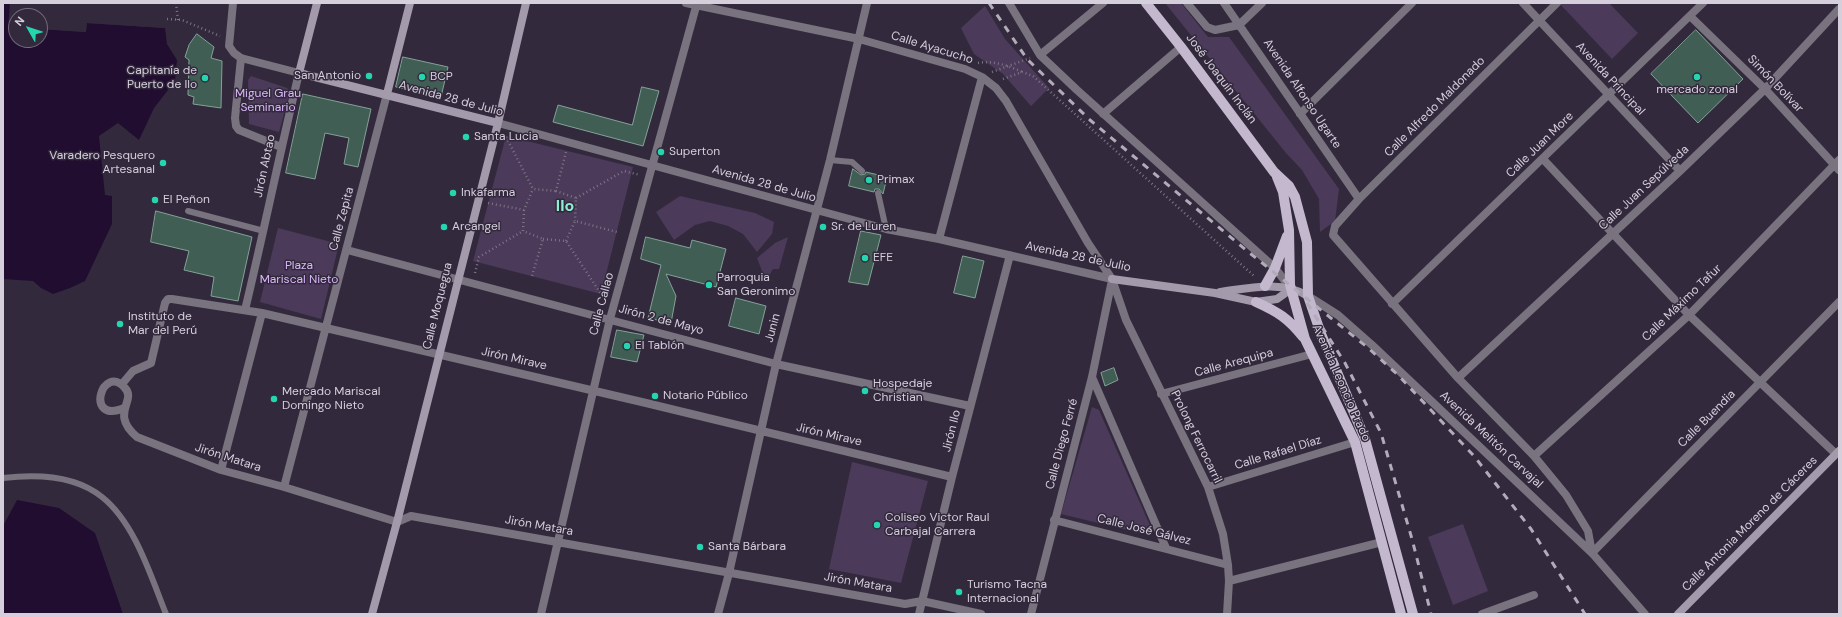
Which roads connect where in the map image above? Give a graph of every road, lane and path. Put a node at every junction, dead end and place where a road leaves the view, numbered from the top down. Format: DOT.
graph roads {
  1 [pos="176,3"];
  2 [pos="233,3"];
  3 [pos="316,3"];
  4 [pos="410,3"];
  5 [pos="526,3"];
  6 [pos="686,3"];
  7 [pos="868,3"];
  8 [pos="1009,3"];
  9 [pos="1104,3"];
  10 [pos="1146,3"];
  11 [pos="1187,3"];
  12 [pos="1224,3"];
  13 [pos="1262,3"];
  14 [pos="1412,3"];
  15 [pos="1522,3"];
  16 [pos="1557,3"];
  17 [pos="1703,3"];
  18 [pos="696,4"];
  19 [pos="1839,9"];
  20 [pos="1691,17"];
  21 [pos="167,19"];
  22 [pos="178,20"];
  23 [pos="1539,21"];
  24 [pos="1239,25"];
  25 [pos="859,39"];
  26 [pos="229,40"];
  27 [pos="1181,47"];
  28 [pos="1040,55"];
  29 [pos="241,58"];
  30 [pos="957,66"];
  31 [pos="1008,66"];
  32 [pos="1022,72"];
  33 [pos="299,73"];
  34 [pos="982,77"];
  35 [pos="990,84"];
  36 [pos="1765,89"];
  37 [pos="387,94"];
  38 [pos="1609,94"];
  39 [pos="1103,114"];
  40 [pos="1300,114"];
  41 [pos="498,124"];
  42 [pos="506,136"];
  43 [pos="281,147"];
  44 [pos="566,151"];
  45 [pos="1543,159"];
  46 [pos="830,160"];
  47 [pos="1837,165"];
  48 [pos="653,166"];
  49 [pos="862,170"];
  50 [pos="1274,172"];
  51 [pos="1680,172"];
  52 [pos="650,178"];
  53 [pos="533,189"];
  54 [pos="556,191"];
  55 [pos="878,193"];
  56 [pos="576,198"];
  57 [pos="1359,199"];
  58 [pos="488,203"];
  59 [pos="524,210"];
  60 [pos="188,211"];
  61 [pos="816,211"];
  62 [pos="574,222"];
  63 [pos="886,229"];
  64 [pos="1289,230"];
  65 [pos="264,231"];
  66 [pos="523,231"];
  67 [pos="617,232"];
  68 [pos="1613,234"];
  69 [pos="938,238"];
  70 [pos="544,239"];
  71 [pos="566,241"];
  72 [pos="346,250"];
  73 [pos="1010,255"];
  74 [pos="1244,267"];
  75 [pos="1275,268"];
  76 [pos="1246,271"];
  77 [pos="532,276"];
  78 [pos="1112,279"];
  79 [pos="457,280"];
  80 [pos="473,283"];
  81 [pos="1265,286"];
  82 [pos="1291,289"];
  83 [pos="1215,293"];
  84 [pos="601,294"];
  85 [pos="1308,296"];
  86 [pos="1256,302"];
  87 [pos="1839,302"];
  88 [pos="1392,304"];
  89 [pos="245,310"];
  90 [pos="262,313"];
  91 [pos="1689,315"];
  92 [pos="610,319"];
  93 [pos="327,329"];
  94 [pos="1305,339"];
  95 [pos="438,354"];
  96 [pos="1312,354"];
  97 [pos="776,364"];
  98 [pos="1092,377"];
  99 [pos="1458,378"];
  100 [pos="1760,382"];
  101 [pos="122,384"];
  102 [pos="593,390"];
  103 [pos="1161,394"];
  104 [pos="970,406"];
  105 [pos="124,408"];
  106 [pos="761,432"];
  107 [pos="1355,442"];
  108 [pos="1838,452"];
  109 [pos="1534,456"];
  110 [pos="221,470"];
  111 [pos="952,477"];
  112 [pos="3,478"];
  113 [pos="284,487"];
  114 [pos="1208,487"];
  115 [pos="1054,520"];
  116 [pos="397,522"];
  117 [pos="558,541"];
  118 [pos="1382,542"];
  119 [pos="1166,548"];
  120 [pos="1592,553"];
  121 [pos="1228,565"];
  122 [pos="729,573"];
  123 [pos="1229,581"];
  124 [pos="1534,595"];
  125 [pos="922,601"];
  126 [pos="166,614"];
  127 [pos="372,614"];
  128 [pos="541,614"];
  129 [pos="718,614"];
  130 [pos="919,614"];
  131 [pos="981,614"];
  132 [pos="1031,614"];
  133 [pos="1227,614"];
  134 [pos="1401,614"];
  135 [pos="1413,614"];
  136 [pos="1482,614"];
  137 [pos="1645,614"];
  138 [pos="1678,614"];
  1 -- 22 [label="path"];
  2 -- 26 [label="street"];
  3 -- 33 [label="street, Jirón Abtao"];
  4 -- 37 [label="street, Calle Zepita"];
  5 -- 41 [label="street, Calle Moquegua"];
  6 -- 18 [label="street, Calle Ayacucho"];
  7 -- 25 [label="street, Junin"];
  8 -- 28 [label="street"];
  9 -- 28 [label="street"];
  10 -- 27 [label="main road, José Joaquín Inclán"];
  11 -- 24 [label="street"];
  12 -- 24 [label="street, Avenida Alfonso Ugarte"];
  13 -- 24 [label="street"];
  14 -- 40 [label="street"];
  15 -- 23 [label="street, Avenida Principal"];
  16 -- 23 [label="street, Calle Alfredo Maldonado"];
  17 -- 20 [label="street, Calle Juan More"];
  18 -- 25 [label="street, Calle Ayacucho"];
  18 -- 48 [label="street, Calle Callao"];
  19 -- 36 [label="street, Calle Juan Sepúlveda"];
  20 -- 36 [label="street, Simón Bolívar"];
  20 -- 38 [label="street, Calle Juan More"];
  21 -- 22 [label="path"];
  22 -- 26 [label="path"];
  23 -- 38 [label="street, Avenida Principal"];
  23 -- 57 [label="street, Calle Alfredo Maldonado"];
  24 -- 40 [label="street, Avenida Alfonso Ugarte"];
  25 -- 30 [label="street, Calle Ayacucho"];
  25 -- 46 [label="street, Junin"];
  26 -- 29 [label="street"];
  27 -- 39 [label="street"];
  27 -- 50 [label="main road, José Joaquín Inclán"];
  28 -- 31 [label="path"];
  28 -- 39 [label="street"];
  29 -- 33 [label="street, Avenida 28 de Julio"];
  29 -- 43 [label="street"];
  30 -- 31 [label="path"];
  30 -- 34 [label="street, Calle Ayacucho"];
  31 -- 32 [label="path"];
  31 -- 34 [label="path"];
  32 -- 35 [label="path"];
  32 -- 74 [label="path"];
  33 -- 37 [label="street, Avenida 28 de Julio"];
  33 -- 43 [label="street, Jirón Abtao"];
  34 -- 35 [label="street, Calle Ayacucho"];
  34 -- 69 [label="street"];
  35 -- 78 [label="street, Calle Ayacucho"];
  36 -- 47 [label="street, Simón Bolívar"];
  36 -- 51 [label="street, Calle Juan Sepúlveda"];
  37 -- 41 [label="street, Avenida 28 de Julio"];
  37 -- 72 [label="street, Calle Zepita"];
  38 -- 45 [label="street, Calle Juan More"];
  38 -- 51 [label="street, Avenida Principal"];
  39 -- 75 [label="street"];
  40 -- 57 [label="street, Avenida Alfonso Ugarte"];
  41 -- 48 [label="street, Avenida 28 de Julio"];
  41 -- 79 [label="street, Calle Moquegua"];
  42 -- 53 [label="path"];
  43 -- 65 [label="street, Jirón Abtao"];
  44 -- 54 [label="path"];
  45 -- 68 [label="street"];
  45 -- 88 [label="street, Calle Juan More"];
  46 -- 49 [label="lane"];
  46 -- 61 [label="street, Junin"];
  47 -- 91 [label="street, Calle Máximo Tafur"];
  48 -- 52 [label="street, Calle Callao"];
  48 -- 61 [label="street, Avenida 28 de Julio"];
  50 -- 64 [label="main road, José Joaquín Inclán"];
  50 -- 85 [label="main road, José Joaquín Inclán"];
  51 -- 68 [label="street, Calle Juan Sepúlveda"];
  52 -- 56 [label="path"];
  52 -- 92 [label="street, Calle Callao"];
  53 -- 54 [label="path"];
  53 -- 59 [label="path"];
  54 -- 56 [label="path"];
  55 -- 63 [label="lane"];
  56 -- 62 [label="path"];
  57 -- 88 [label="street, Calle Alfredo Maldonado"];
  58 -- 59 [label="path"];
  59 -- 66 [label="path"];
  60 -- 65 [label="lane"];
  61 -- 63 [label="street, Avenida 28 de Julio"];
  61 -- 97 [label="street, Junin"];
  62 -- 67 [label="path"];
  62 -- 71 [label="path"];
  63 -- 69 [label="street, Avenida 28 de Julio"];
  64 -- 75 [label="main road"];
  64 -- 82 [label="main road, Avenida Leoncio Prado"];
  65 -- 89 [label="street, Jirón Abtao"];
  66 -- 70 [label="path"];
  66 -- 80 [label="path"];
  68 -- 91 [label="street"];
  68 -- 99 [label="street, Calle Juan Sepúlveda"];
  69 -- 73 [label="street, Avenida 28 de Julio"];
  70 -- 71 [label="path"];
  70 -- 77 [label="path"];
  71 -- 84 [label="path"];
  72 -- 79 [label="street, Jirón 2 de Mayo"];
  72 -- 93 [label="street, Calle Zepita"];
  73 -- 78 [label="street, Avenida 28 de Julio"];
  73 -- 104 [label="street, Jirón Ilo"];
  74 -- 76 [label="path"];
  74 -- 81 [label="path"];
  75 -- 81 [label="main road"];
  75 -- 82 [label="street"];
  78 -- 83 [label="street, Avenida 28 de Julio"];
  78 -- 98 [label="street, Calle Diego Ferré"];
  78 -- 103 [label="street, Prolong Ferrocarril"];
  79 -- 80 [label="street, Jirón 2 de Mayo"];
  79 -- 95 [label="street, Calle Moquegua"];
  80 -- 92 [label="street, Jirón 2 de Mayo"];
  81 -- 82 [label="street, Avenida 28 de Julio"];
  81 -- 83 [label="street, Avenida 28 de Julio"];
  82 -- 85 [label="street, Avenida 28 de Julio"];
  82 -- 86 [label="street, Avenida 28 de Julio"];
  82 -- 94 [label="main road, Avenida Leoncio Prado"];
  83 -- 86 [label="street, Avenida 28 de Julio"];
  85 -- 120 [label="street, Avenida Melitón Carvajal"];
  85 -- 135 [label="main road, Avenida Leoncio Prado"];
  86 -- 94 [label="main road"];
  87 -- 100 [label="street, Calle Buendia"];
  88 -- 99 [label="street"];
  89 -- 90 [label="street, Jirón Mirave"];
  89 -- 101 [label="street, Jirón Mirave"];
  90 -- 93 [label="street, Jirón Mirave"];
  90 -- 110 [label="street"];
  91 -- 100 [label="street"];
  91 -- 109 [label="street, Calle Máximo Tafur"];
  92 -- 97 [label="street, Jirón 2 de Mayo"];
  92 -- 102 [label="street, Calle Callao"];
  93 -- 95 [label="street, Jirón Mirave"];
  93 -- 113 [label="street, Calle Zepita"];
  94 -- 96 [label="main road, Avenida Leoncio Prado"];
  95 -- 102 [label="street, Jirón Mirave"];
  95 -- 116 [label="street, Calle Moquegua"];
  96 -- 103 [label="street, Calle Arequipa"];
  96 -- 107 [label="main road, Avenida Leoncio Prado"];
  97 -- 104 [label="street, Jirón 2 de Mayo"];
  97 -- 106 [label="street, Junin"];
  98 -- 115 [label="street, Calle Diego Ferré"];
  98 -- 119 [label="street"];
  99 -- 109 [label="street"];
  100 -- 108 [label="street"];
  100 -- 120 [label="street, Calle Buendia"];
  101 -- 105 [label="street"];
  101 -- 105 [label="street"];
  102 -- 106 [label="street, Jirón Mirave"];
  102 -- 117 [label="street, Calle Callao"];
  103 -- 114 [label="street, Prolong Ferrocarril"];
  104 -- 111 [label="street, Jirón Ilo"];
  105 -- 110 [label="street, Jirón Matara"];
  106 -- 111 [label="street, Jirón Mirave"];
  106 -- 122 [label="street, Junin"];
  107 -- 114 [label="street, Calle Rafael Díaz"];
  107 -- 118 [label="main road, Avenida Leoncio Prado"];
  108 -- 138 [label="street, Calle Antonia Moreno de Cáceres"];
  109 -- 120 [label="street"];
  110 -- 113 [label="street, Jirón Matara"];
  111 -- 125 [label="street, Jirón Ilo"];
  112 -- 126 [label="lane"];
  113 -- 116 [label="street, Jirón Matara"];
  114 -- 121 [label="street, Prolong Ferrocarril"];
  115 -- 119 [label="street, Calle José Gálvez"];
  115 -- 132 [label="street, Calle Diego Ferré"];
  116 -- 117 [label="street, Jirón Matara"];
  116 -- 127 [label="street, Calle Moquegua"];
  117 -- 122 [label="street, Jirón Matara"];
  117 -- 128 [label="street, Calle Callao"];
  118 -- 123 [label="street"];
  118 -- 134 [label="main road, Avenida Leoncio Prado"];
  119 -- 121 [label="street, Calle José Gálvez"];
  120 -- 137 [label="street, Avenida Melitón Carvajal"];
  121 -- 123 [label="street, Prolong Ferrocarril"];
  122 -- 125 [label="street, Jirón Matara"];
  122 -- 129 [label="street, Junin"];
  123 -- 133 [label="street, Prolong Ferrocarril"];
  124 -- 136 [label="street"];
  125 -- 130 [label="street, Jirón Ilo"];
  125 -- 131 [label="street, Jirón Matara"];
}
